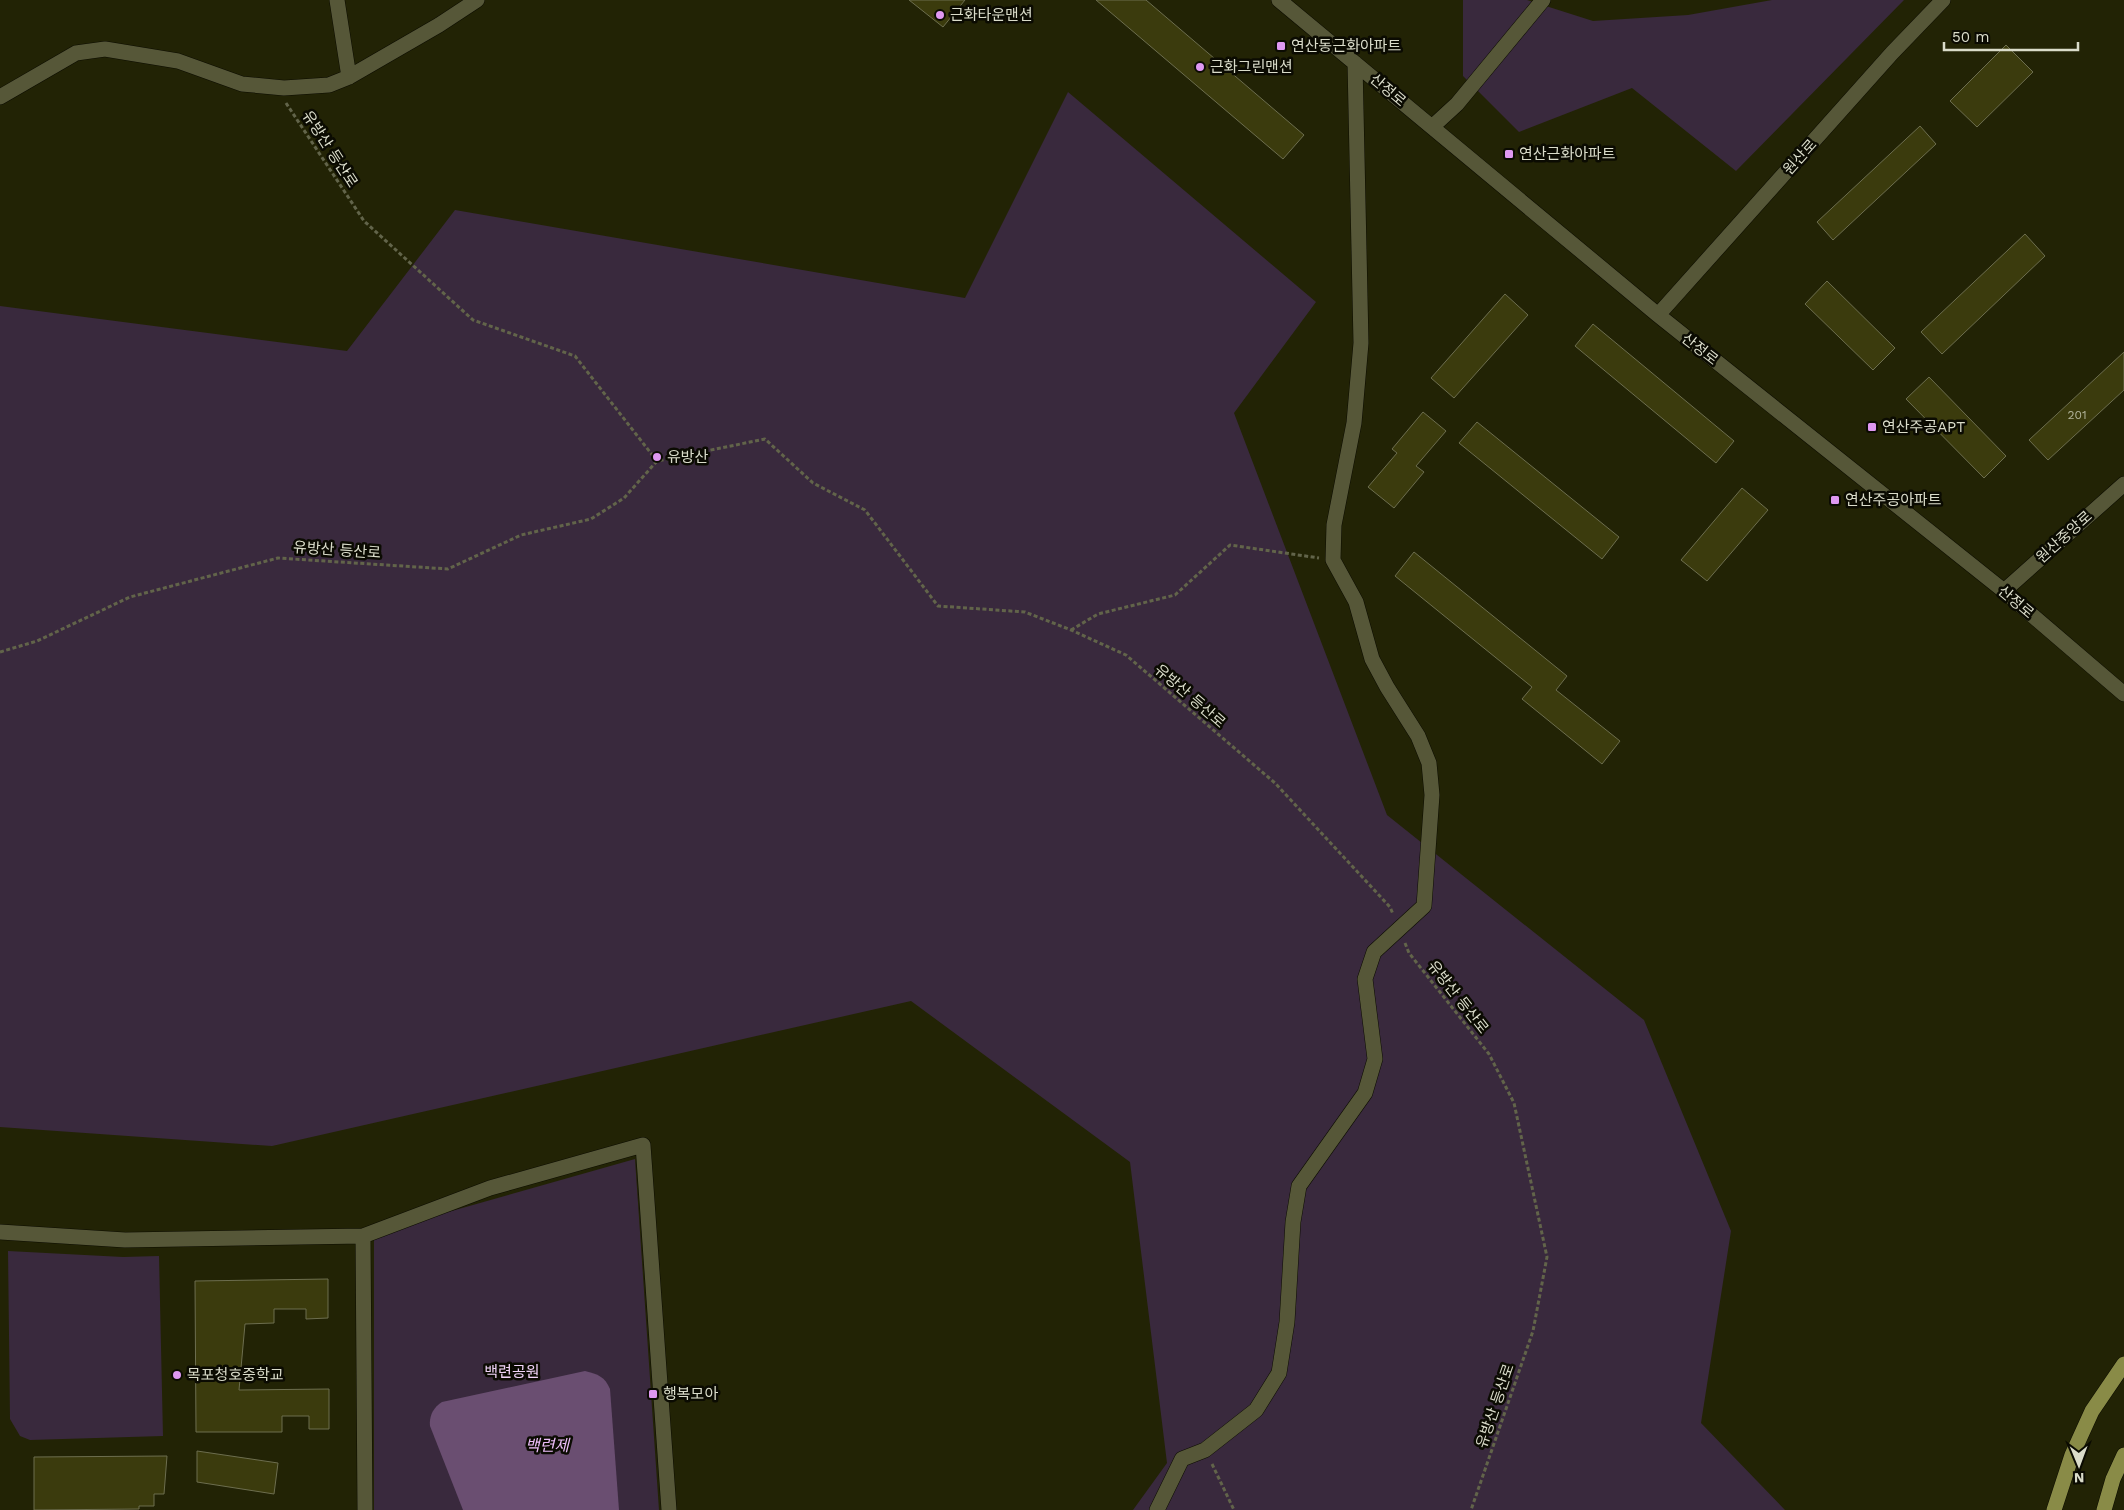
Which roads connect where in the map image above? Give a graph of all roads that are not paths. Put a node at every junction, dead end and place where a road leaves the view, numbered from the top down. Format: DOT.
graph roads {
  1 [pos="337,0"];
  2 [pos="1279,0"];
  3 [pos="1542,0"];
  4 [pos="1943,0"];
  5 [pos="471,2"];
  6 [pos="1355,63"];
  7 [pos="349,77"];
  8 [pos="0,97"];
  9 [pos="1432,126"];
  10 [pos="1658,315"];
  11 [pos="2124,484"];
  12 [pos="2004,591"];
  13 [pos="2124,694"];
  14 [pos="0,1232"];
  15 [pos="363,1236"];
  16 [pos="2124,1364"];
  17 [pos="2124,1455"];
  18 [pos="365,1510"];
  19 [pos="669,1510"];
  20 [pos="1157,1510"];
  21 [pos="2054,1510"];
  22 [pos="2104,1510"];
  1 -- 7 [label="street"];
  2 -- 6 [label="street, 산정로"];
  3 -- 9 [label="street"];
  4 -- 10 [label="street, 원산로"];
  5 -- 7 [label="street"];
  6 -- 9 [label="street, 산정로"];
  6 -- 20 [label="street"];
  7 -- 8 [label="street"];
  9 -- 10 [label="street, 산정로"];
  10 -- 12 [label="street, 산정로"];
  11 -- 12 [label="street, 원산중앙로"];
  12 -- 13 [label="street, 산정로"];
  14 -- 15 [label="street"];
  15 -- 18 [label="street"];
  15 -- 19 [label="street"];
  16 -- 21 [label="main road"];
  17 -- 22 [label="main road"];
}
